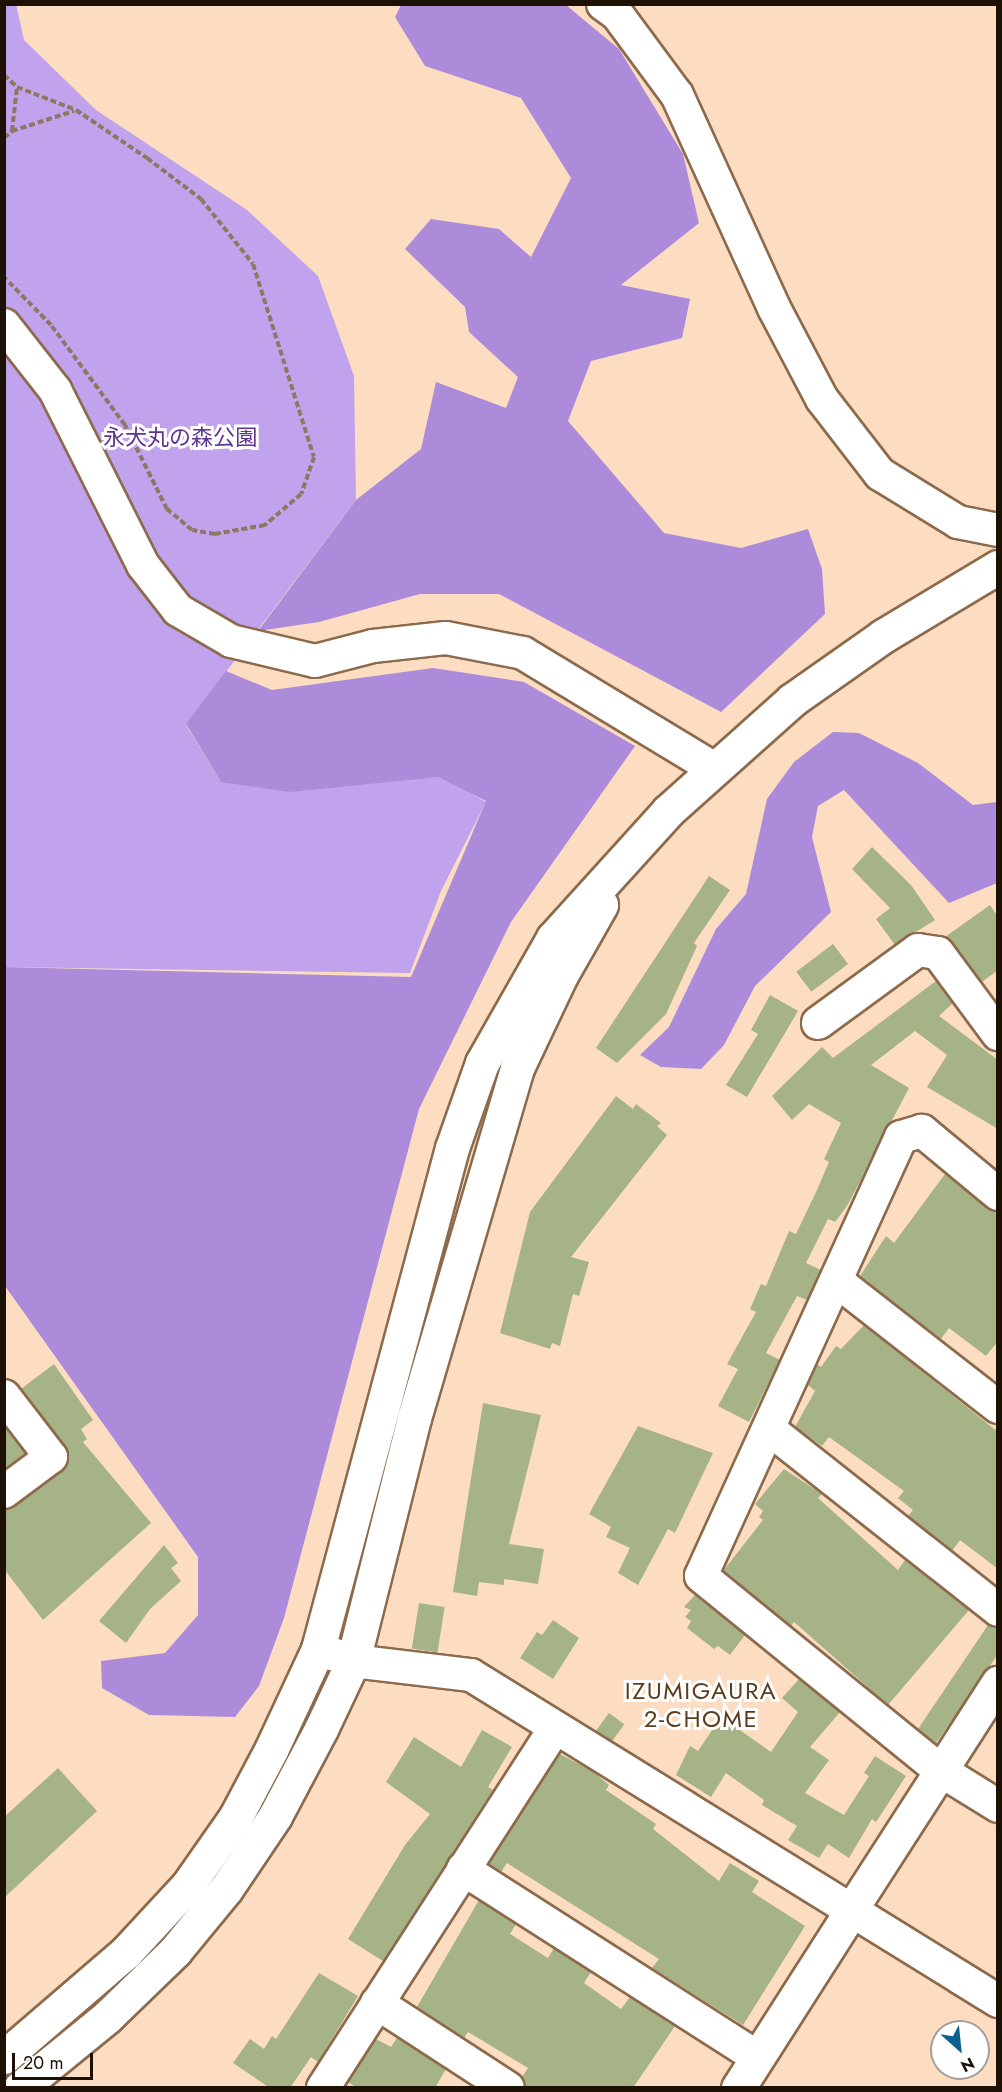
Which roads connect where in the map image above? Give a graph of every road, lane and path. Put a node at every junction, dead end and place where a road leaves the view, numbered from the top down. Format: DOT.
graph roads {
  1 [pos="603,4"];
  2 [pos="4,75"];
  3 [pos="17,87"];
  4 [pos="76,110"];
  5 [pos="12,131"];
  6 [pos="4,138"];
  7 [pos="4,277"];
  8 [pos="4,325"];
  9 [pos="998,530"];
  10 [pos="998,567"];
  11 [pos="713,768"];
  12 [pos="668,811"];
  13 [pos="818,1023"];
  14 [pos="998,1034"];
  15 [pos="998,1194"];
  16 [pos="838,1282"];
  17 [pos="4,1396"];
  18 [pos="998,1407"];
  19 [pos="769,1429"];
  20 [pos="4,1492"];
  21 [pos="998,1610"];
  22 [pos="318,1649"];
  23 [pos="353,1661"];
  24 [pos="998,1683"];
  25 [pos="554,1729"];
  26 [pos="940,1770"];
  27 [pos="998,1806"];
  28 [pos="463,1869"];
  29 [pos="853,1908"];
  30 [pos="998,2001"];
  31 [pos="377,2003"];
  32 [pos="4,2057"];
  33 [pos="757,2057"];
  34 [pos="20,2088"];
  35 [pos="323,2088"];
  36 [pos="508,2088"];
  37 [pos="738,2088"];
  1 -- 9 [label="street"];
  2 -- 3 [label="path"];
  3 -- 4 [label="path"];
  3 -- 5 [label="path"];
  4 -- 5 [label="path"];
  4 -- 7 [label="path"];
  5 -- 6 [label="path"];
  8 -- 11 [label="street"];
  10 -- 11 [label="street"];
  11 -- 12 [label="street"];
  12 -- 22 [label="street"];
  12 -- 23 [label="street"];
  13 -- 14 [label="street"];
  15 -- 16 [label="street"];
  16 -- 18 [label="street"];
  16 -- 19 [label="street"];
  17 -- 20 [label="street"];
  19 -- 21 [label="street"];
  19 -- 26 [label="street"];
  22 -- 23 [label="street"];
  22 -- 32 [label="street"];
  23 -- 25 [label="street"];
  23 -- 34 [label="street"];
  24 -- 26 [label="street"];
  25 -- 28 [label="street"];
  25 -- 29 [label="street"];
  26 -- 27 [label="street"];
  26 -- 29 [label="street"];
  28 -- 31 [label="street"];
  28 -- 33 [label="street"];
  29 -- 30 [label="street"];
  29 -- 33 [label="street"];
  31 -- 35 [label="street"];
  31 -- 36 [label="street"];
  33 -- 37 [label="street"];
}
